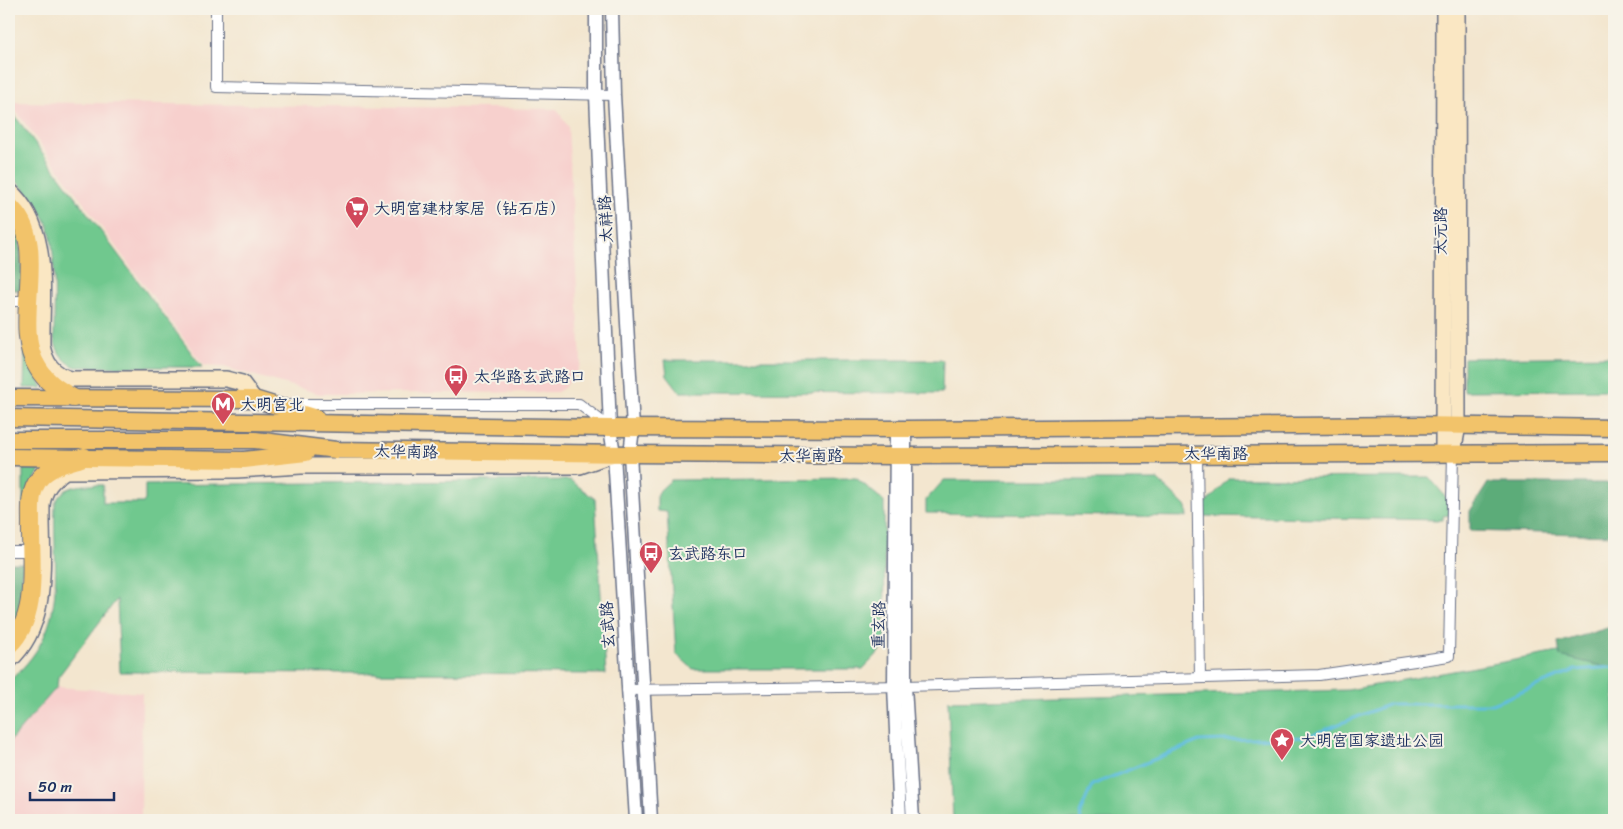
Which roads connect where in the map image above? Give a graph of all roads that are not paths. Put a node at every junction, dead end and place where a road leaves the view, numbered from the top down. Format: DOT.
graph roads {
  1 [pos="216,9"];
  2 [pos="596,9"];
  3 [pos="612,9"];
  4 [pos="1444,9"];
  5 [pos="1457,9"];
  6 [pos="596,95"];
  7 [pos="614,95"];
  8 [pos="9,190"];
  9 [pos="9,206"];
  10 [pos="9,301"];
  11 [pos="22,301"];
  12 [pos="9,398"];
  13 [pos="73,398"];
  14 [pos="261,402"];
  15 [pos="9,418"];
  16 [pos="335,424"];
  17 [pos="1450,426"];
  18 [pos="610,428"];
  19 [pos="633,428"];
  20 [pos="1614,428"];
  21 [pos="900,429"];
  22 [pos="9,440"];
  23 [pos="336,450"];
  24 [pos="1448,452"];
  25 [pos="1614,452"];
  26 [pos="1196,453"];
  27 [pos="622,454"];
  28 [pos="901,455"];
  29 [pos="9,457"];
  30 [pos="84,457"];
  31 [pos="9,551"];
  32 [pos="23,551"];
  33 [pos="9,645"];
  34 [pos="9,660"];
  35 [pos="1200,678"];
  36 [pos="900,686"];
  37 [pos="644,689"];
  38 [pos="627,690"];
  39 [pos="636,820"];
  40 [pos="651,820"];
  41 [pos="900,820"];
  42 [pos="913,820"];
  1 -- 6 [label="street"];
  2 -- 6 [label="street, 太祥路"];
  3 -- 7 [label="street, 太祥路"];
  4 -- 17 [label="main road, 太元路"];
  5 -- 17 [label="main road, 太元路"];
  6 -- 7 [label="street"];
  6 -- 18 [label="street, 太祥路"];
  7 -- 19 [label="street, 太祥路"];
  8 -- 14 [label="main road"];
  9 -- 13 [label="highway"];
  10 -- 11 [label="street"];
  12 -- 13 [label="main road"];
  13 -- 14 [label="main road"];
  14 -- 16 [label="main road"];
  14 -- 18 [label="street"];
  15 -- 16 [label="main road, 太华南路"];
  16 -- 18 [label="main road, 太华南路"];
  17 -- 20 [label="main road, 太华南路"];
  17 -- 21 [label="main road, 太华南路"];
  17 -- 24 [label="main road, 太元路"];
  18 -- 19 [label="main road, 太华南路"];
  18 -- 27 [label="street, 玄武路"];
  19 -- 21 [label="main road, 太华南路"];
  19 -- 27 [label="street, 玄武路"];
  21 -- 28 [label="street, 重玄路"];
  22 -- 23 [label="main road, 太华南路"];
  23 -- 27 [label="main road, 太华南路"];
  23 -- 30 [label="main road"];
  24 -- 25 [label="main road, 太华南路"];
  24 -- 26 [label="main road, 太华南路"];
  24 -- 35 [label="street"];
  26 -- 28 [label="main road, 太华南路"];
  26 -- 35 [label="street"];
  27 -- 28 [label="main road, 太华南路"];
  27 -- 34 [label="main road"];
  27 -- 37 [label="street, 玄武路"];
  27 -- 38 [label="street, 玄武路"];
  28 -- 36 [label="street, 重玄路"];
  29 -- 30 [label="main road"];
  30 -- 33 [label="highway"];
  31 -- 32 [label="street"];
  35 -- 36 [label="street"];
  36 -- 37 [label="street"];
  36 -- 41 [label="street, 重玄路"];
  36 -- 42 [label="street, 重玄路"];
  37 -- 38 [label="street"];
  37 -- 40 [label="street, 玄武路"];
  38 -- 39 [label="street, 玄武路"];
}
